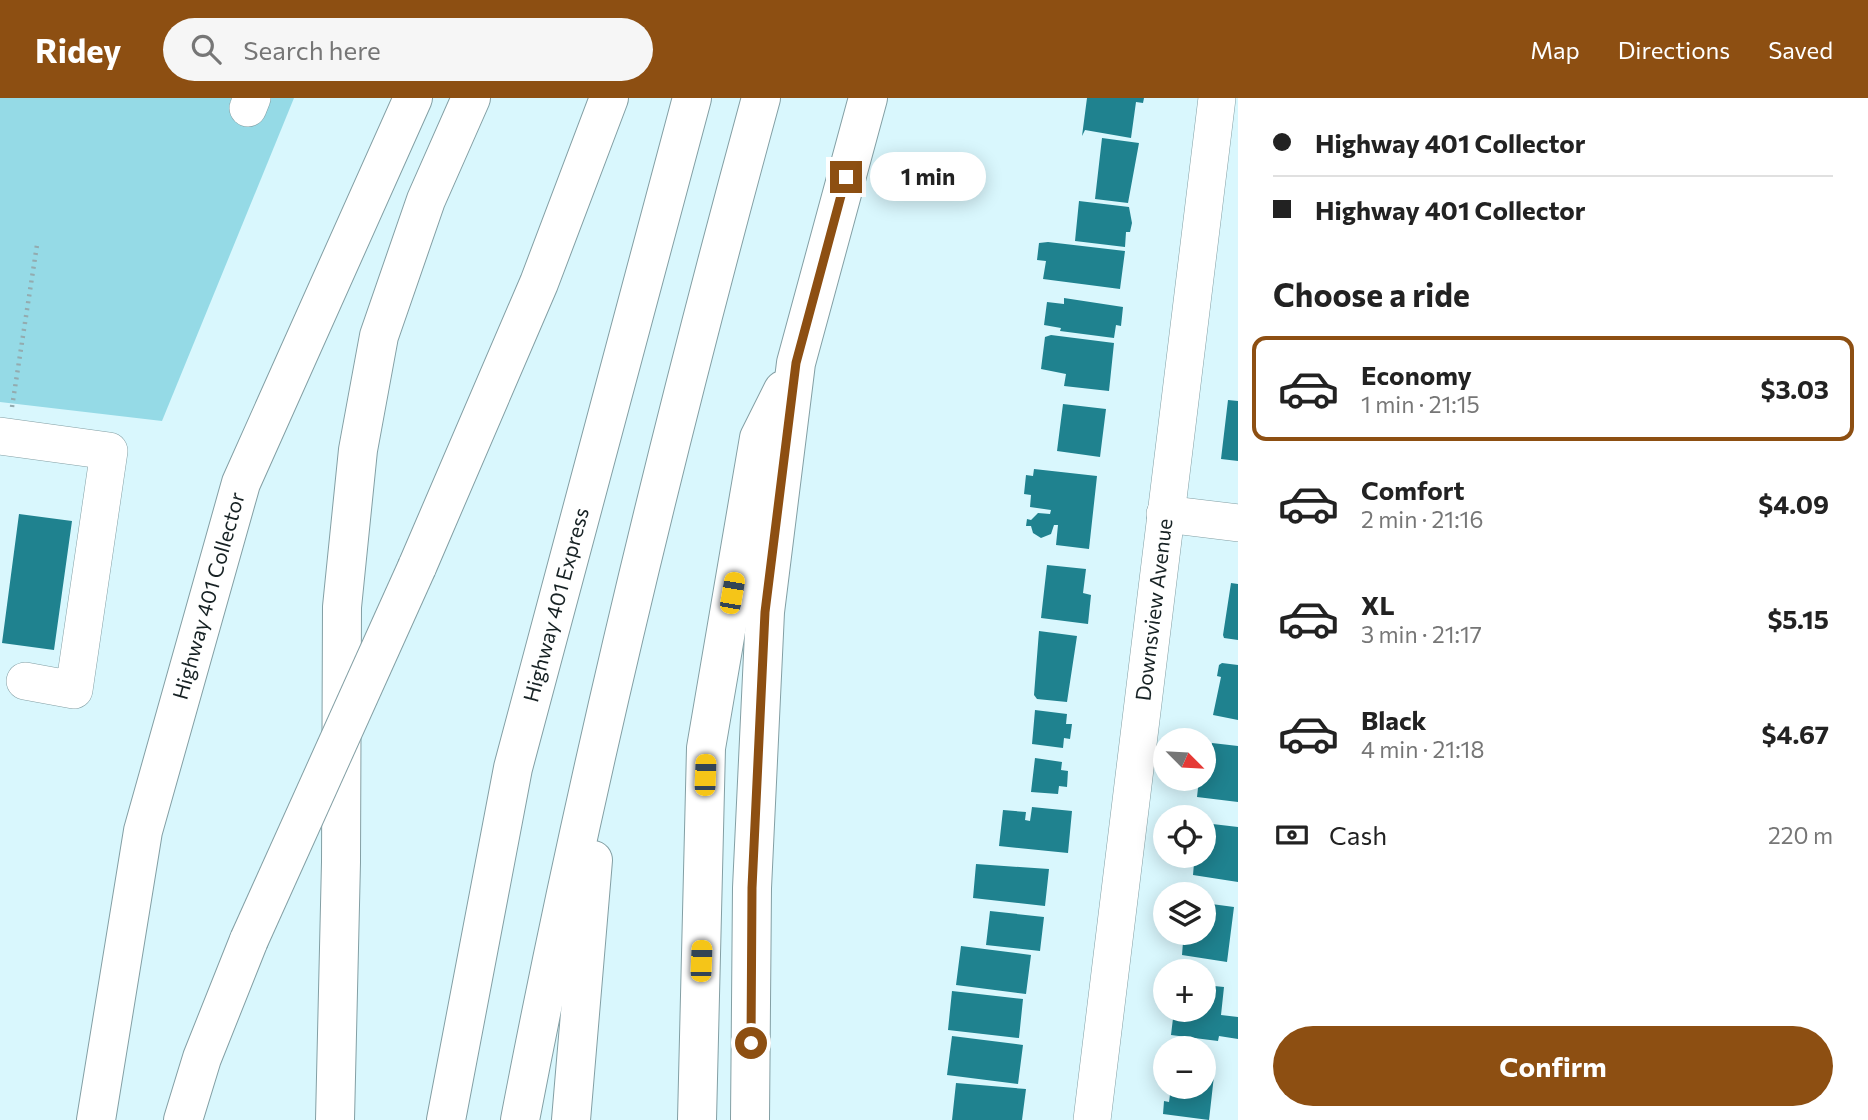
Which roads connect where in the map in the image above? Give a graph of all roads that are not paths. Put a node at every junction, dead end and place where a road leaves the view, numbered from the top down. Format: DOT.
graph roads {
  1 [pos="412,98"];
  2 [pos="471,98"];
  3 [pos="609,98"];
  4 [pos="692,98"];
  5 [pos="761,98"];
  6 [pos="868,98"];
  7 [pos="1217,98"];
  8 [pos="796,363"];
  9 [pos="4,436"];
  10 [pos="1165,514"];
  11 [pos="1238,523"];
  12 [pos="25,681"];
  13 [pos="604,725"];
  14 [pos="96,1120"];
  15 [pos="183,1120"];
  16 [pos="335,1120"];
  17 [pos="446,1120"];
  18 [pos="520,1120"];
  19 [pos="571,1120"];
  20 [pos="697,1120"];
  21 [pos="750,1120"];
  22 [pos="1092,1120"];
  1 -- 14 [label="highway, Highway 401 Collector"];
  2 -- 16 [label="highway"];
  3 -- 15 [label="highway, bridge"];
  4 -- 17 [label="highway, Highway 401 Express"];
  5 -- 13 [label="highway"];
  6 -- 8 [label="highway"];
  7 -- 10 [label="street, Downsview Avenue"];
  8 -- 20 [label="highway"];
  8 -- 21 [label="highway"];
  9 -- 12 [label="street"];
  10 -- 11 [label="street"];
  10 -- 22 [label="street, Downsview Avenue"];
  13 -- 18 [label="highway"];
  13 -- 19 [label="highway"];
}
